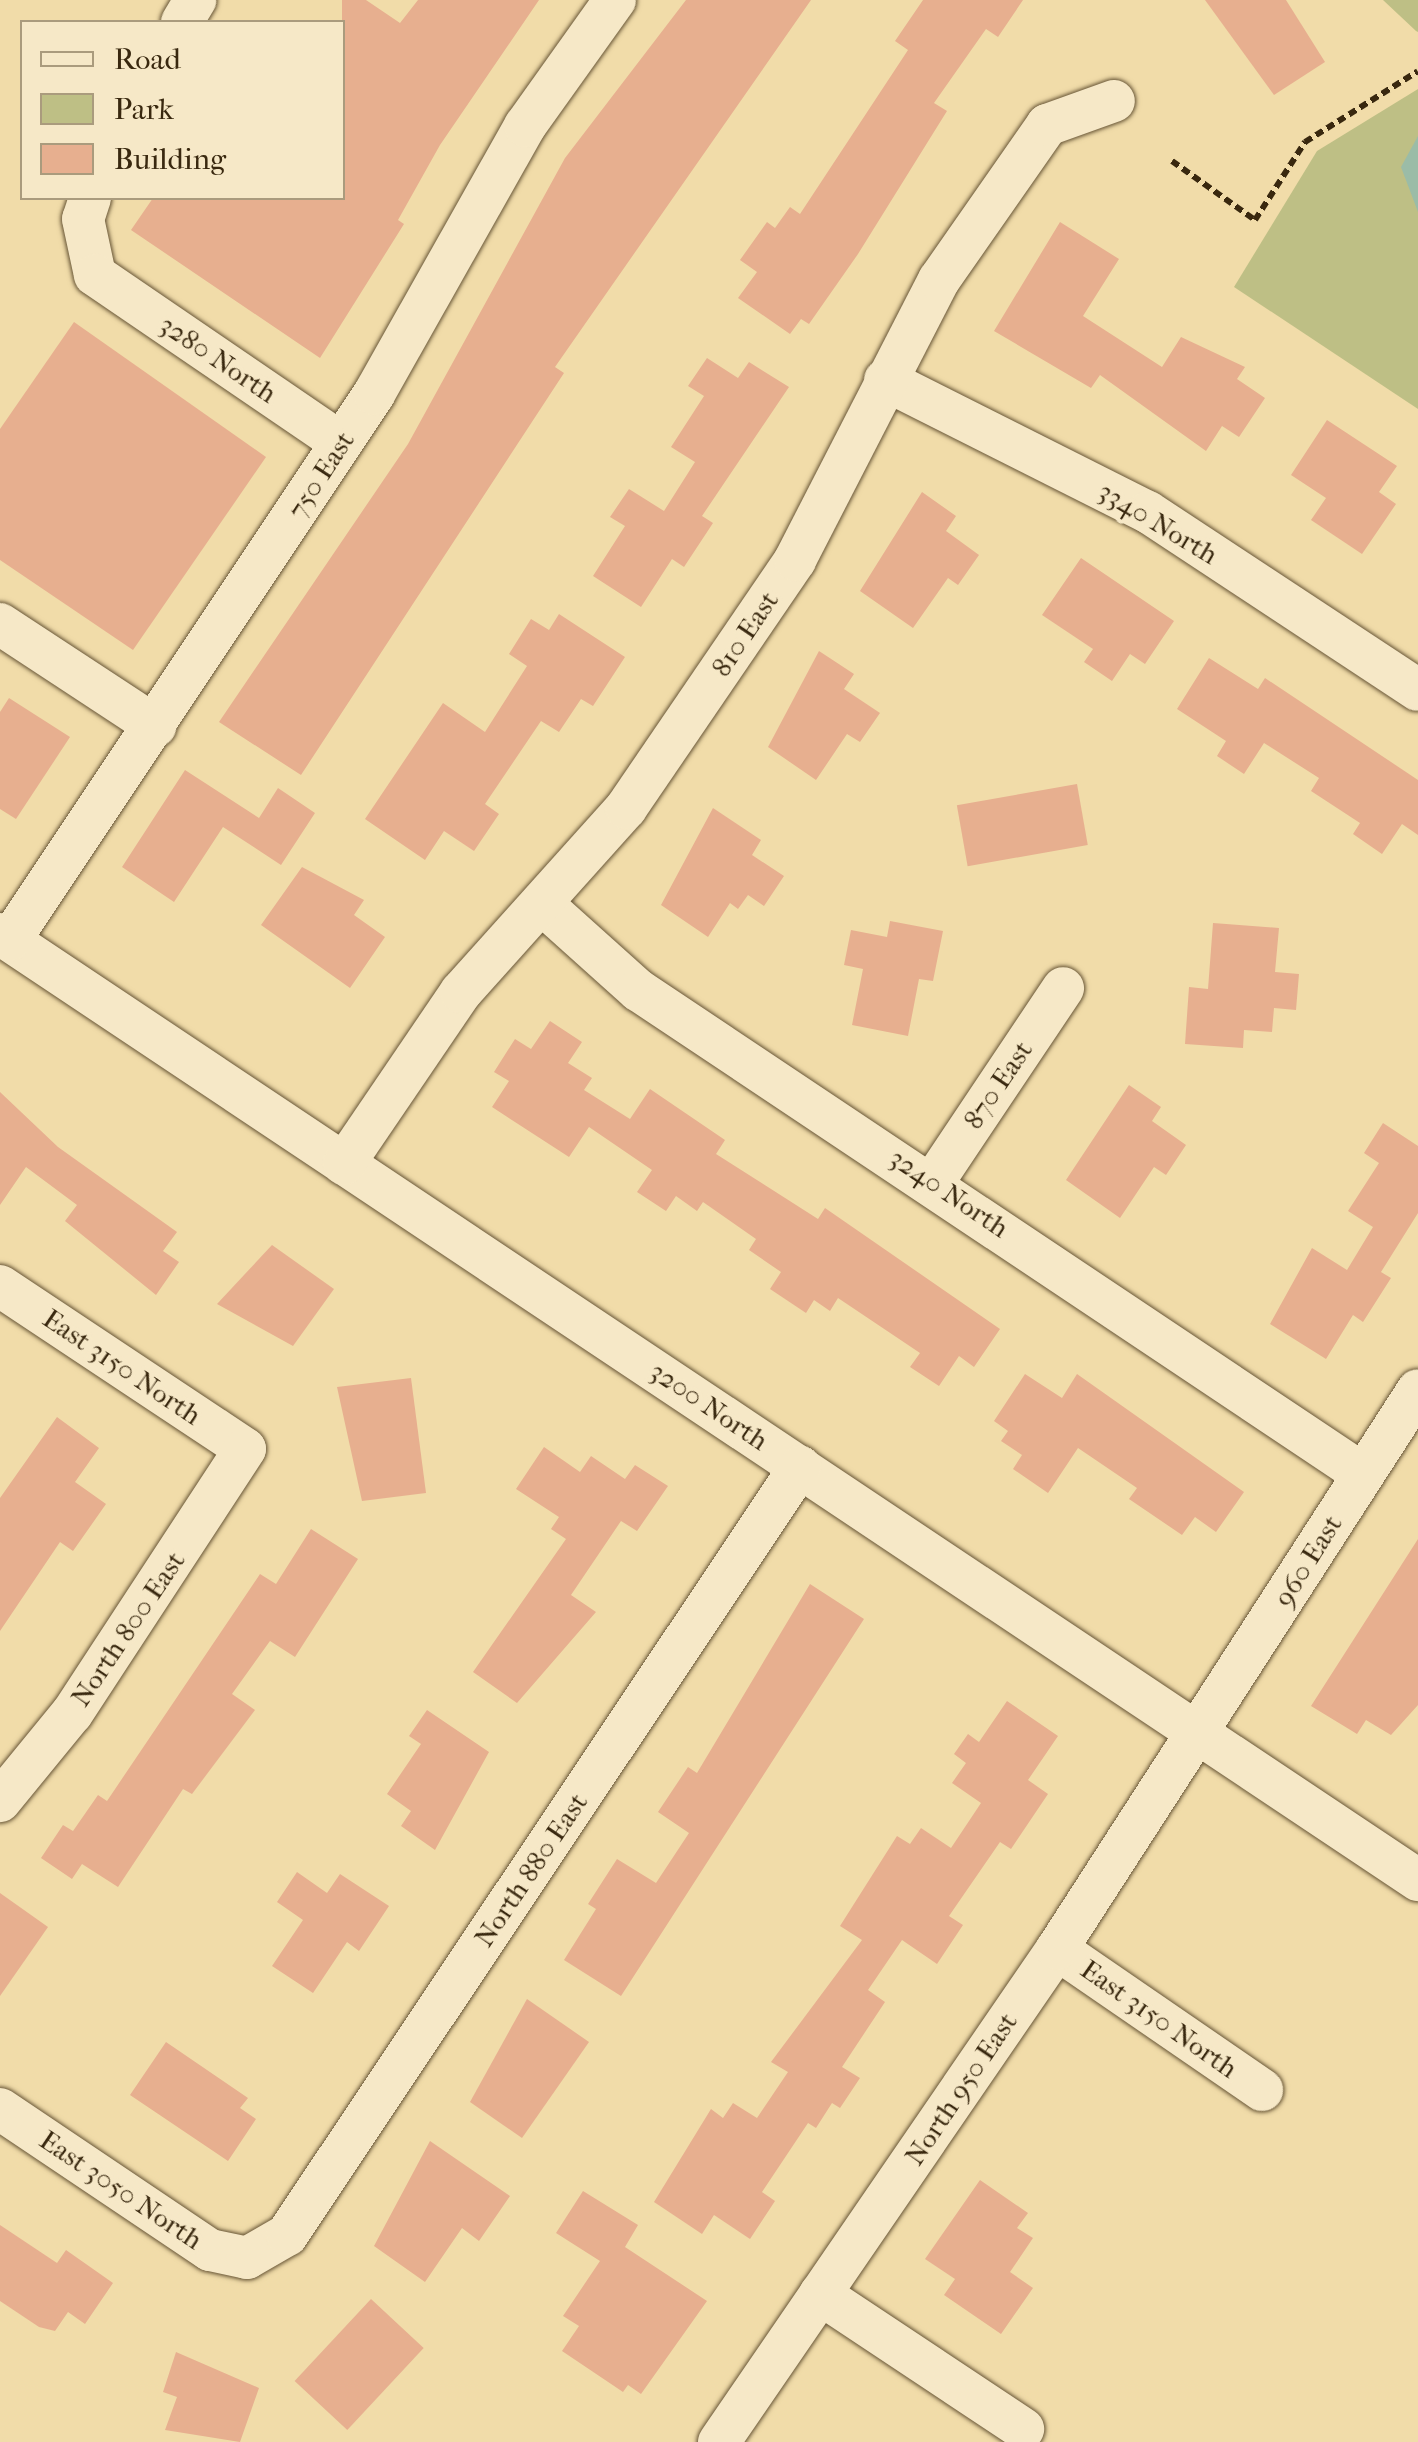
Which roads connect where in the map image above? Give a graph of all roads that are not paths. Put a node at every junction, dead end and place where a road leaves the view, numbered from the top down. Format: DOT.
graph roads {
  1 [pos="615,0"];
  2 [pos="1114,101"];
  3 [pos="89,200"];
  4 [pos="885,380"];
  5 [pos="342,444"];
  6 [pos="0,624"];
  7 [pos="1418,690"];
  8 [pos="155,726"];
  9 [pos="542,904"];
  10 [pos="5,937"];
  11 [pos="1063,988"];
  12 [pos="344,1164"];
  13 [pos="934,1182"];
  14 [pos="0,1286"];
  15 [pos="1418,1390"];
  16 [pos="244,1448"];
  17 [pos="800,1466"];
  18 [pos="1363,1474"];
  19 [pos="1198,1732"];
  20 [pos="0,1802"];
  21 [pos="1418,1880"];
  22 [pos="1057,1948"];
  23 [pos="1262,2090"];
  24 [pos="0,2109"];
  25 [pos="247,2258"];
  26 [pos="820,2294"];
  27 [pos="1023,2428"];
  28 [pos="719,2442"];
  1 -- 5 [label="street, 750 East"];
  2 -- 4 [label="street, 810 East"];
  3 -- 5 [label="street, 3280 North"];
  4 -- 7 [label="street, 3340 North"];
  4 -- 9 [label="street, 810 East"];
  5 -- 8 [label="street, 750 East"];
  6 -- 8 [label="street"];
  8 -- 10 [label="street, 750 East"];
  9 -- 12 [label="street, 810 East"];
  9 -- 13 [label="street, 3240 North"];
  10 -- 12 [label="street, 3200 North"];
  11 -- 13 [label="street, 870 East"];
  12 -- 17 [label="street, 3200 North"];
  13 -- 18 [label="street, 3240 North"];
  14 -- 16 [label="street, East 3150 North"];
  15 -- 18 [label="street, 960 East"];
  16 -- 20 [label="street, North 800 East"];
  17 -- 19 [label="street, 3200 North"];
  17 -- 25 [label="street, North 880 East"];
  18 -- 19 [label="street, 960 East"];
  19 -- 21 [label="street, 3200 North"];
  19 -- 22 [label="street, North 950 East"];
  22 -- 23 [label="street, East 3150 North"];
  22 -- 26 [label="street, North 950 East"];
  24 -- 25 [label="street, East 3050 North"];
  26 -- 27 [label="street"];
  26 -- 28 [label="street, North 950 East"];
}
